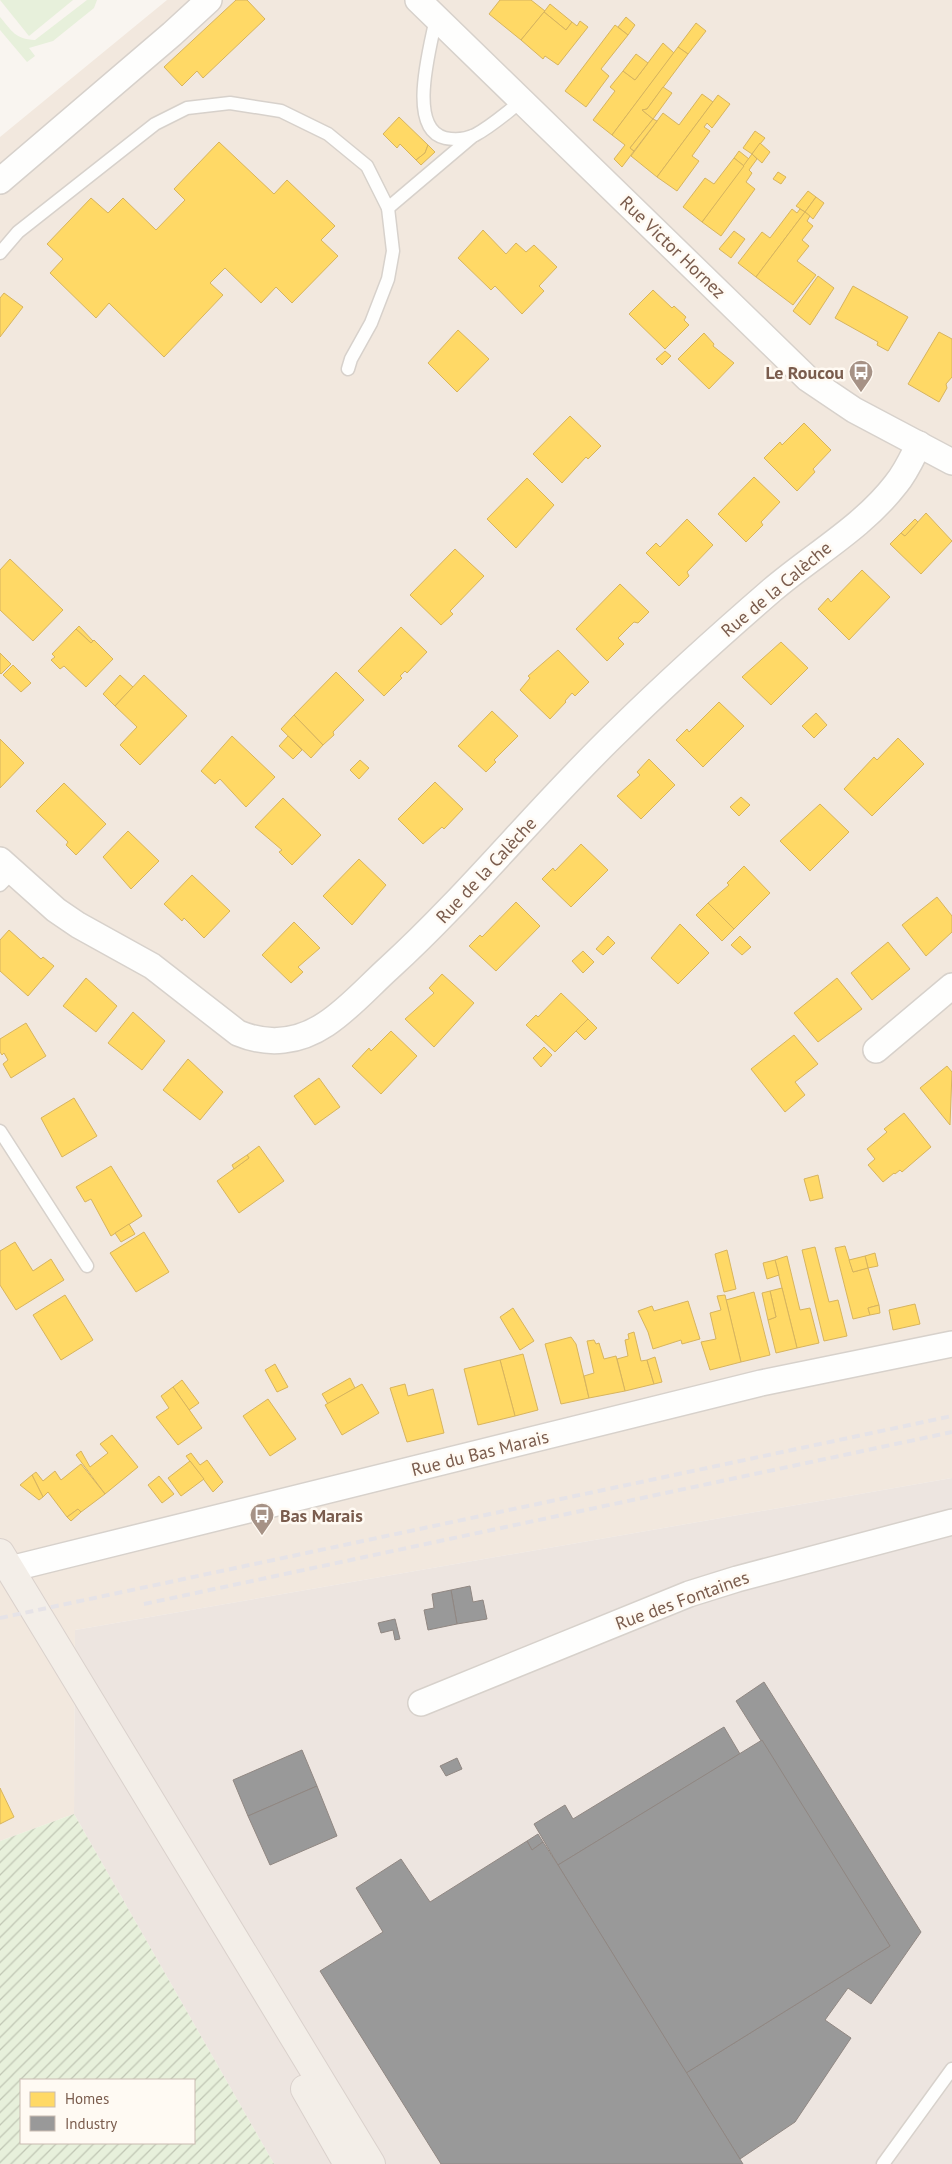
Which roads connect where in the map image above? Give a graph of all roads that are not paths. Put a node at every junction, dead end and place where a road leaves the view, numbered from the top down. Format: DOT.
graph roads {
  1 [pos="209,0"];
  2 [pos="418,0"];
  3 [pos="436,18"];
  4 [pos="522,101"];
  5 [pos="473,136"];
  6 [pos="0,181"];
  7 [pos="388,208"];
  8 [pos="0,253"];
  9 [pos="348,369"];
  10 [pos="919,444"];
  11 [pos="951,458"];
  12 [pos="4,872"];
  13 [pos="950,992"];
  14 [pos="876,1050"];
  15 [pos="0,1130"];
  16 [pos="87,1266"];
  17 [pos="952,1344"];
  18 [pos="952,1522"];
  19 [pos="3,1570"];
  20 [pos="421,1703"];
  21 [pos="952,2069"];
  22 [pos="348,2164"];
  23 [pos="371,2164"];
  24 [pos="883,2164"];
  1 -- 6 [label="street"];
  2 -- 3 [label="street, Rue Victor Hornez"];
  3 -- 4 [label="street, Rue Victor Hornez"];
  3 -- 5 [label="lane"];
  4 -- 5 [label="lane"];
  4 -- 10 [label="street, Rue Victor Hornez"];
  5 -- 7 [label="lane"];
  7 -- 8 [label="lane"];
  7 -- 9 [label="lane"];
  10 -- 11 [label="street, Rue Victor Hornez"];
  10 -- 12 [label="street, Rue de la Calèche"];
  13 -- 14 [label="street"];
  15 -- 16 [label="lane"];
  17 -- 19 [label="street, Rue du Bas Marais"];
  18 -- 20 [label="street, Rue des Fontaines"];
  19 -- 22 [label="main road"];
  19 -- 23 [label="main road"];
  21 -- 24 [label="lane"];
}
